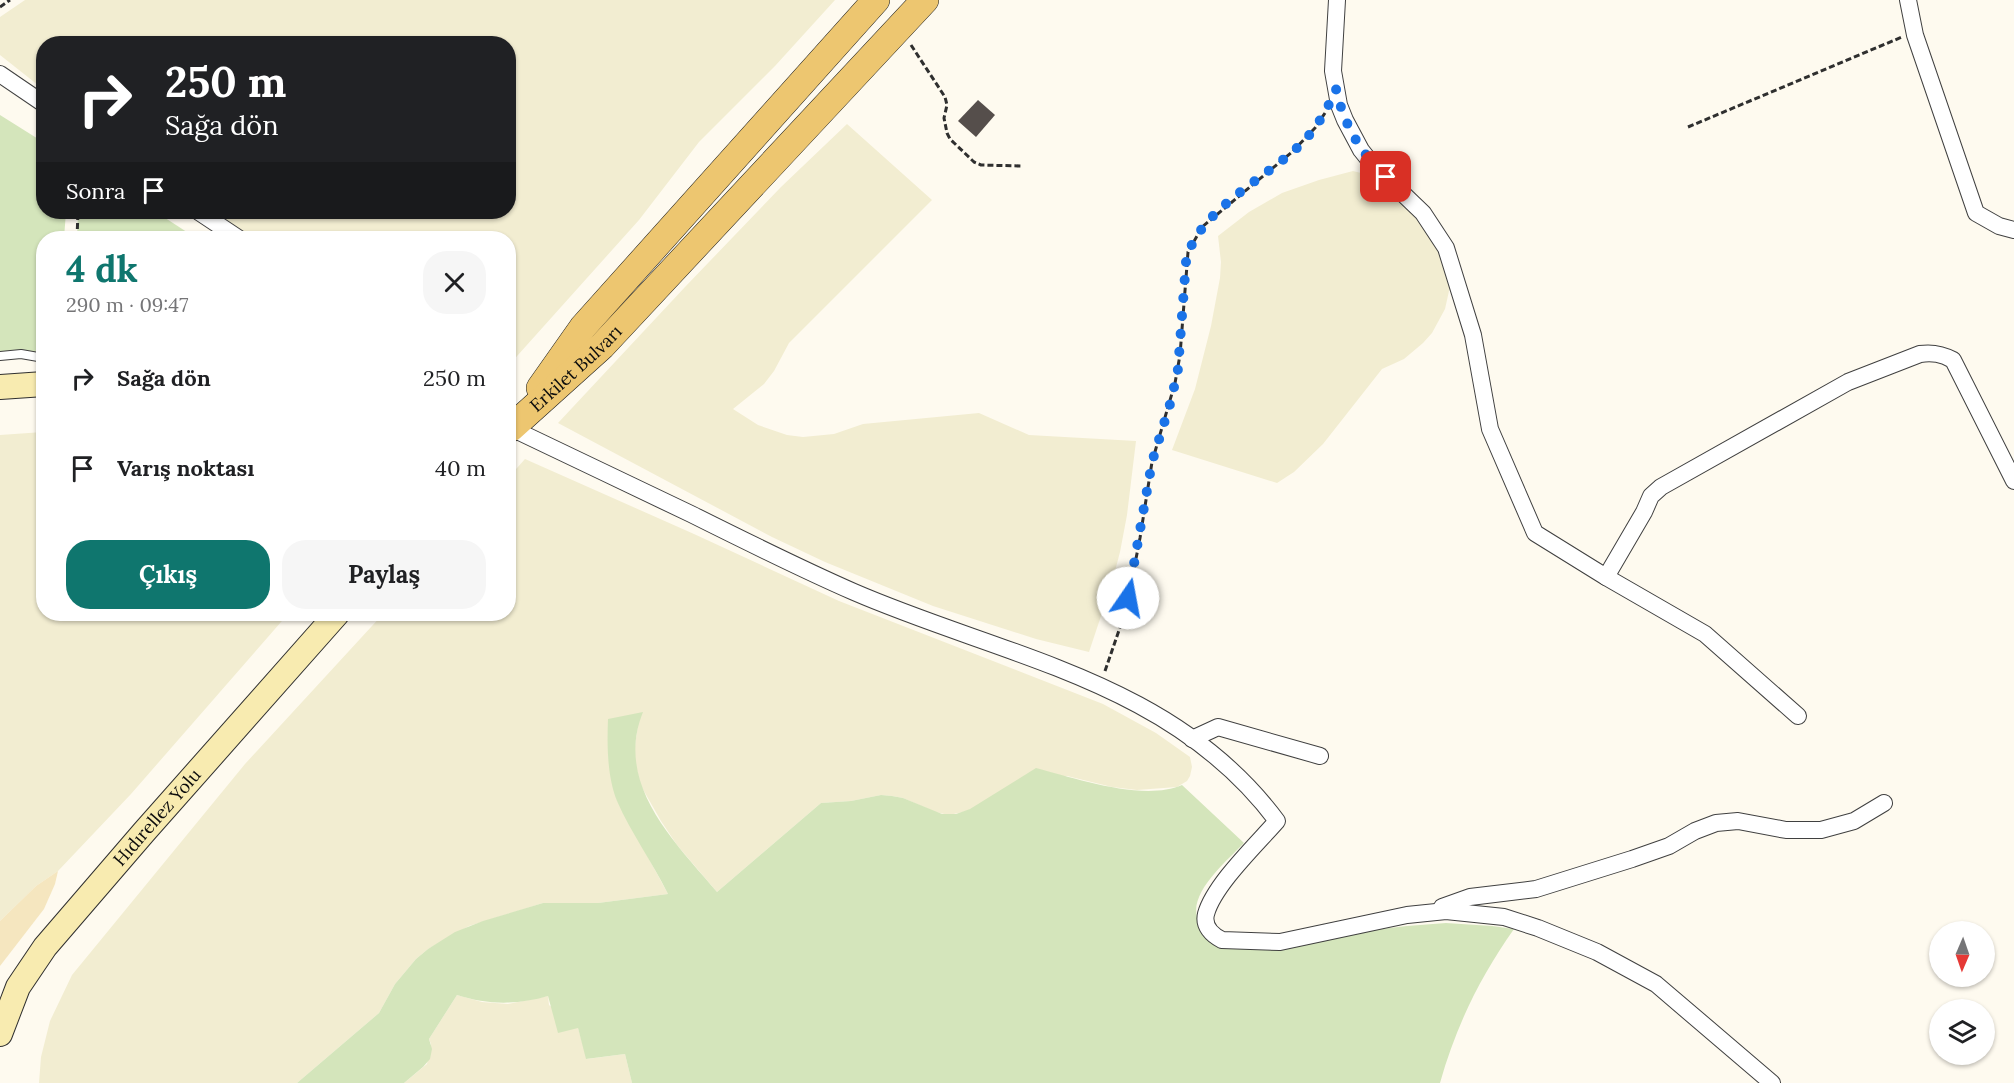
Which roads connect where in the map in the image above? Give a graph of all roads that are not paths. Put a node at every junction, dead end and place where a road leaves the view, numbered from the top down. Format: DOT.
graph roads {
  1 [pos="876,0"];
  2 [pos="925,0"];
  3 [pos="1337,0"];
  4 [pos="1908,0"];
  5 [pos="0,74"];
  6 [pos="36,99"];
  7 [pos="210,219"];
  8 [pos="2014,230"];
  9 [pos="228,231"];
  10 [pos="0,356"];
  11 [pos="36,357"];
  12 [pos="36,385"];
  13 [pos="0,387"];
  14 [pos="516,419"];
  15 [pos="516,423"];
  16 [pos="516,432"];
  17 [pos="2014,482"];
  18 [pos="1606,577"];
  19 [pos="331,621"];
  20 [pos="1798,716"];
  21 [pos="1192,739"];
  22 [pos="1320,756"];
  23 [pos="1884,803"];
  24 [pos="1426,912"];
  25 [pos="0,1035"];
  26 [pos="1772,1083"];
  1 -- 14 [label="main road, Erkilet Bulvarı"];
  2 -- 15 [label="main road, Erkilet Bulvarı"];
  3 -- 18 [label="street"];
  4 -- 8 [label="street"];
  5 -- 6 [label="street"];
  7 -- 9 [label="street"];
  10 -- 11 [label="lane"];
  12 -- 13 [label="street"];
  16 -- 21 [label="street"];
  17 -- 18 [label="street"];
  18 -- 20 [label="street"];
  19 -- 25 [label="street, Hıdırellez Yolu"];
  21 -- 22 [label="street"];
  21 -- 24 [label="street"];
  23 -- 24 [label="street"];
  24 -- 26 [label="street"];
}
